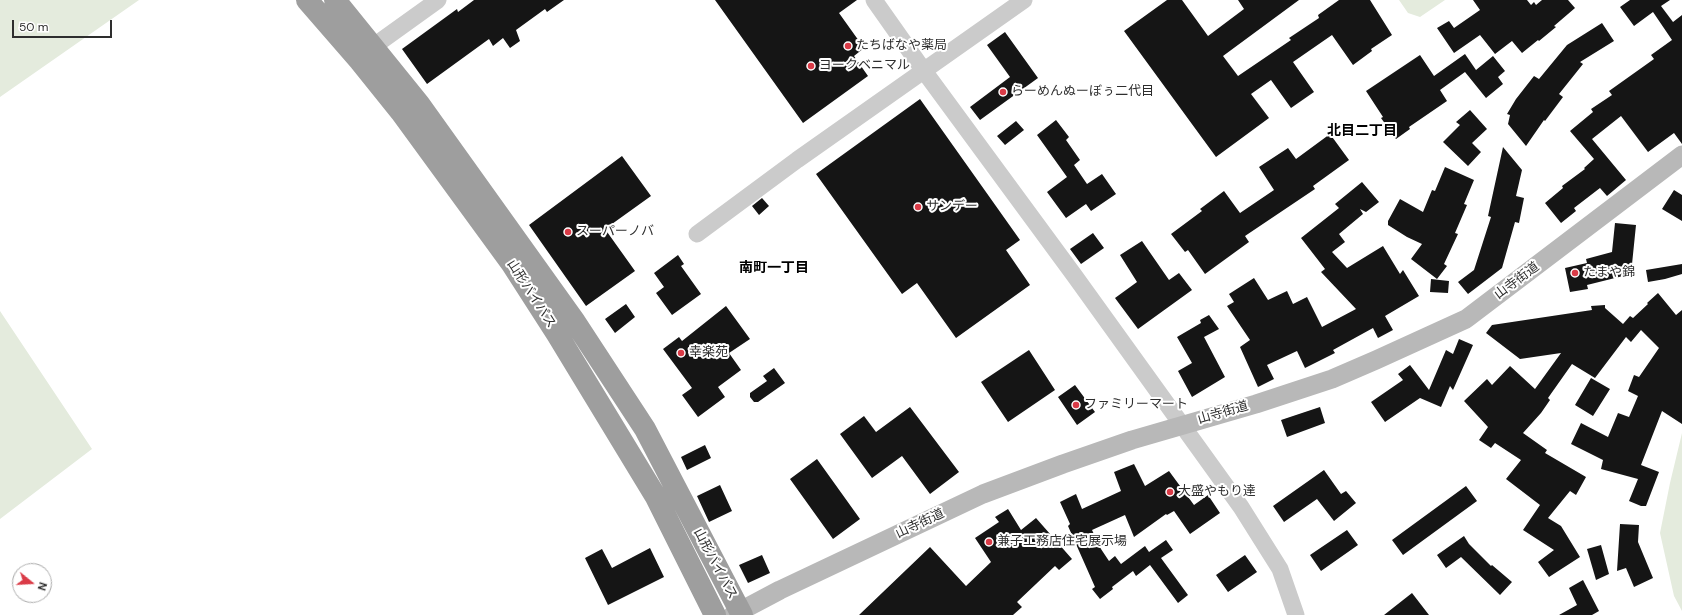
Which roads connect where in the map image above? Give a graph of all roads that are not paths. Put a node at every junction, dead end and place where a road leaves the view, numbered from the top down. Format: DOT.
graph roads {
  1 [pos="307,0"];
  2 [pos="335,0"];
  3 [pos="438,0"];
  4 [pos="874,0"];
  5 [pos="1024,0"];
  6 [pos="374,46"];
  7 [pos="924,72"];
  8 [pos="1682,156"];
  9 [pos="697,234"];
  10 [pos="1181,426"];
  11 [pos="738,614"];
  12 [pos="714,615"];
  13 [pos="1296,615"];
  1 -- 12 [label="highway, 山形バイパス"];
  2 -- 6 [label="highway, 山形バイパス"];
  3 -- 6 [label="street"];
  4 -- 7 [label="street"];
  5 -- 7 [label="street"];
  6 -- 11 [label="highway, 山形バイパス"];
  7 -- 9 [label="street"];
  7 -- 10 [label="street"];
  8 -- 10 [label="main road, 山寺街道"];
  10 -- 11 [label="main road, 山寺街道"];
  10 -- 13 [label="street"];
}
